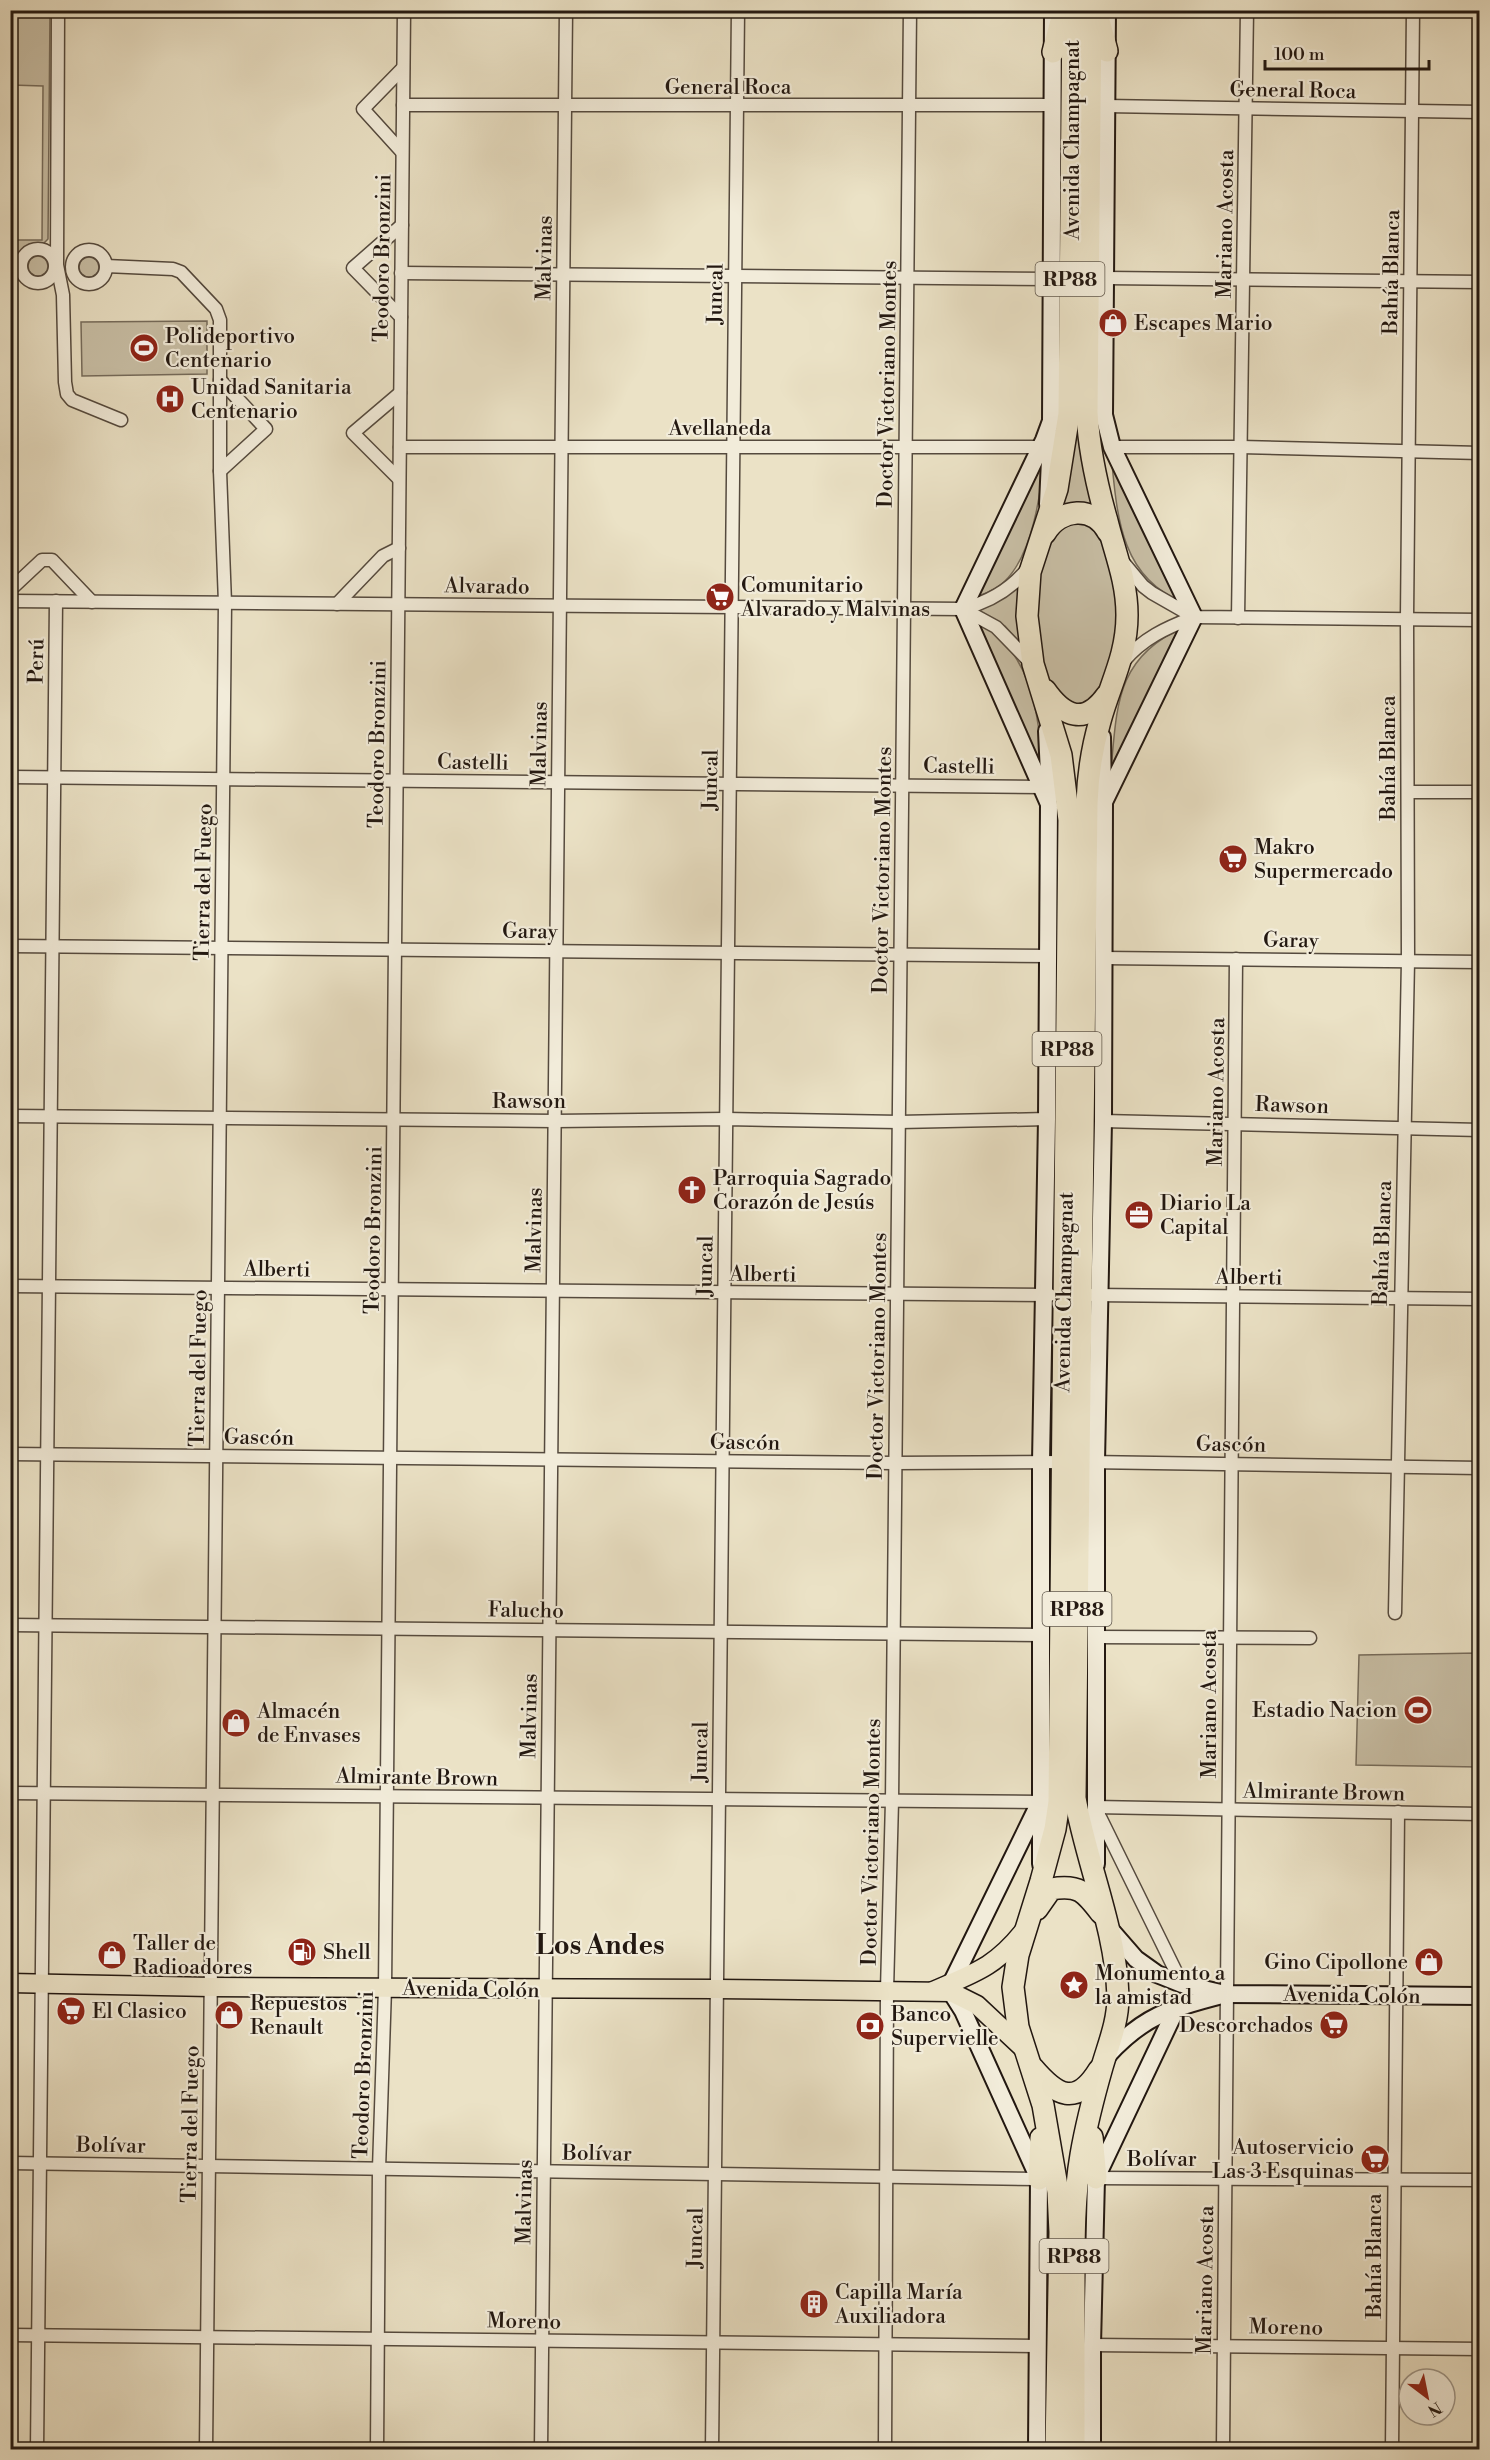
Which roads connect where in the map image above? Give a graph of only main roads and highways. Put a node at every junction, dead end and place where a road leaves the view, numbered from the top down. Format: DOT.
graph roads {
  1 [pos="1063,11"];
  2 [pos="1099,12"];
  3 [pos="1080,52"];
  4 [pos="1110,534"];
  5 [pos="1037,551"];
  6 [pos="1038,676"];
  7 [pos="1116,677"];
  8 [pos="1072,1295"];
  9 [pos="1079,1462"];
  10 [pos="1107,1923"];
  11 [pos="1026,1925"];
  12 [pos="10,1983"];
  13 [pos="952,1987"];
  14 [pos="1027,2056"];
  15 [pos="1104,2061"];
  16 [pos="1043,2105"];
  17 [pos="1090,2118"];
  18 [pos="1096,2178"];
  19 [pos="1039,2179"];
  20 [pos="1056,2450"];
  21 [pos="1074,2450"];
  1 -- 3 [label="highway, Avenida Champagnat / RP88"];
  2 -- 3 [label="highway"];
  3 -- 4 [label="highway, Avenida Champagnat / RP88"];
  3 -- 5 [label="highway, Avenida Champagnat / RP88"];
  4 -- 5 [label="highway, RP88"];
  4 -- 7 [label="highway, Avenida Champagnat / RP88"];
  5 -- 6 [label="highway, Avenida Champagnat / RP88"];
  6 -- 7 [label="highway, RP88"];
  6 -- 8 [label="highway, Avenida Champagnat / RP88"];
  7 -- 8 [label="highway, Avenida Champagnat / RP88"];
  8 -- 9 [label="highway, Avenida Champagnat / RP88"];
  9 -- 10 [label="highway, Avenida Champagnat / RP88"];
  9 -- 11 [label="highway, Avenida Champagnat / RP88"];
  10 -- 11 [label="highway, Avenida Colón / RP88"];
  10 -- 15 [label="highway, Avenida Champagnat / RP88"];
  11 -- 13 [label="main road, Avenida Colón"];
  11 -- 14 [label="highway, Avenida Champagnat / RP88"];
  12 -- 13 [label="main road, Avenida Colón"];
  13 -- 14 [label="main road, Avenida Colón"];
  14 -- 15 [label="highway, Avenida Colón / RP88"];
  14 -- 16 [label="highway, Avenida Champagnat / RP88"];
  15 -- 17 [label="highway, Avenida Champagnat / RP88"];
  16 -- 19 [label="highway"];
  16 -- 20 [label="highway, Avenida Champagnat / RP88"];
  17 -- 18 [label="highway"];
  17 -- 21 [label="highway, Avenida Champagnat / RP88"];
}
